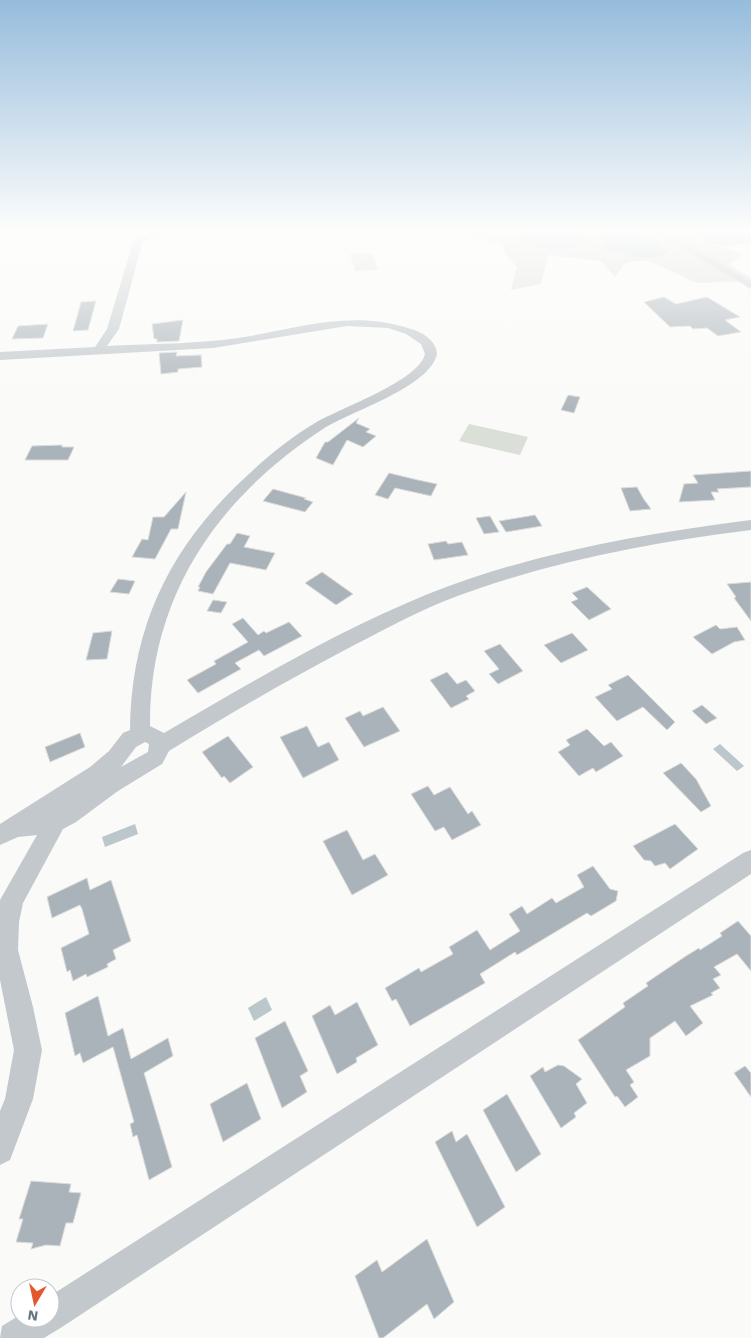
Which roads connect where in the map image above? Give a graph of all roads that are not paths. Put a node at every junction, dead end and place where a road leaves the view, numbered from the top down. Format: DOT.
graph roads {
  1 [pos="124,293"];
  2 [pos="99,350"];
  3 [pos="0,356"];
  4 [pos="751,525"];
  5 [pos="140,735"];
  6 [pos="161,745"];
  7 [pos="122,751"];
  8 [pos="140,766"];
  9 [pos="49,816"];
  10 [pos="8,831"];
  11 [pos="751,862"];
  12 [pos="0,1150"];
  13 [pos="60,1309"];
  14 [pos="30,1328"];
  15 [pos="14,1338"];
  1 -- 2 [label="street"];
  2 -- 3 [label="street"];
  2 -- 5 [label="street"];
  4 -- 6 [label="street"];
  5 -- 6 [label="street"];
  5 -- 7 [label="street"];
  6 -- 8 [label="street"];
  7 -- 8 [label="street"];
  7 -- 9 [label="street"];
  8 -- 9 [label="street"];
  9 -- 10 [label="street"];
  9 -- 12 [label="street"];
  11 -- 13 [label="street"];
  14 -- 15 [label="street"];
}
